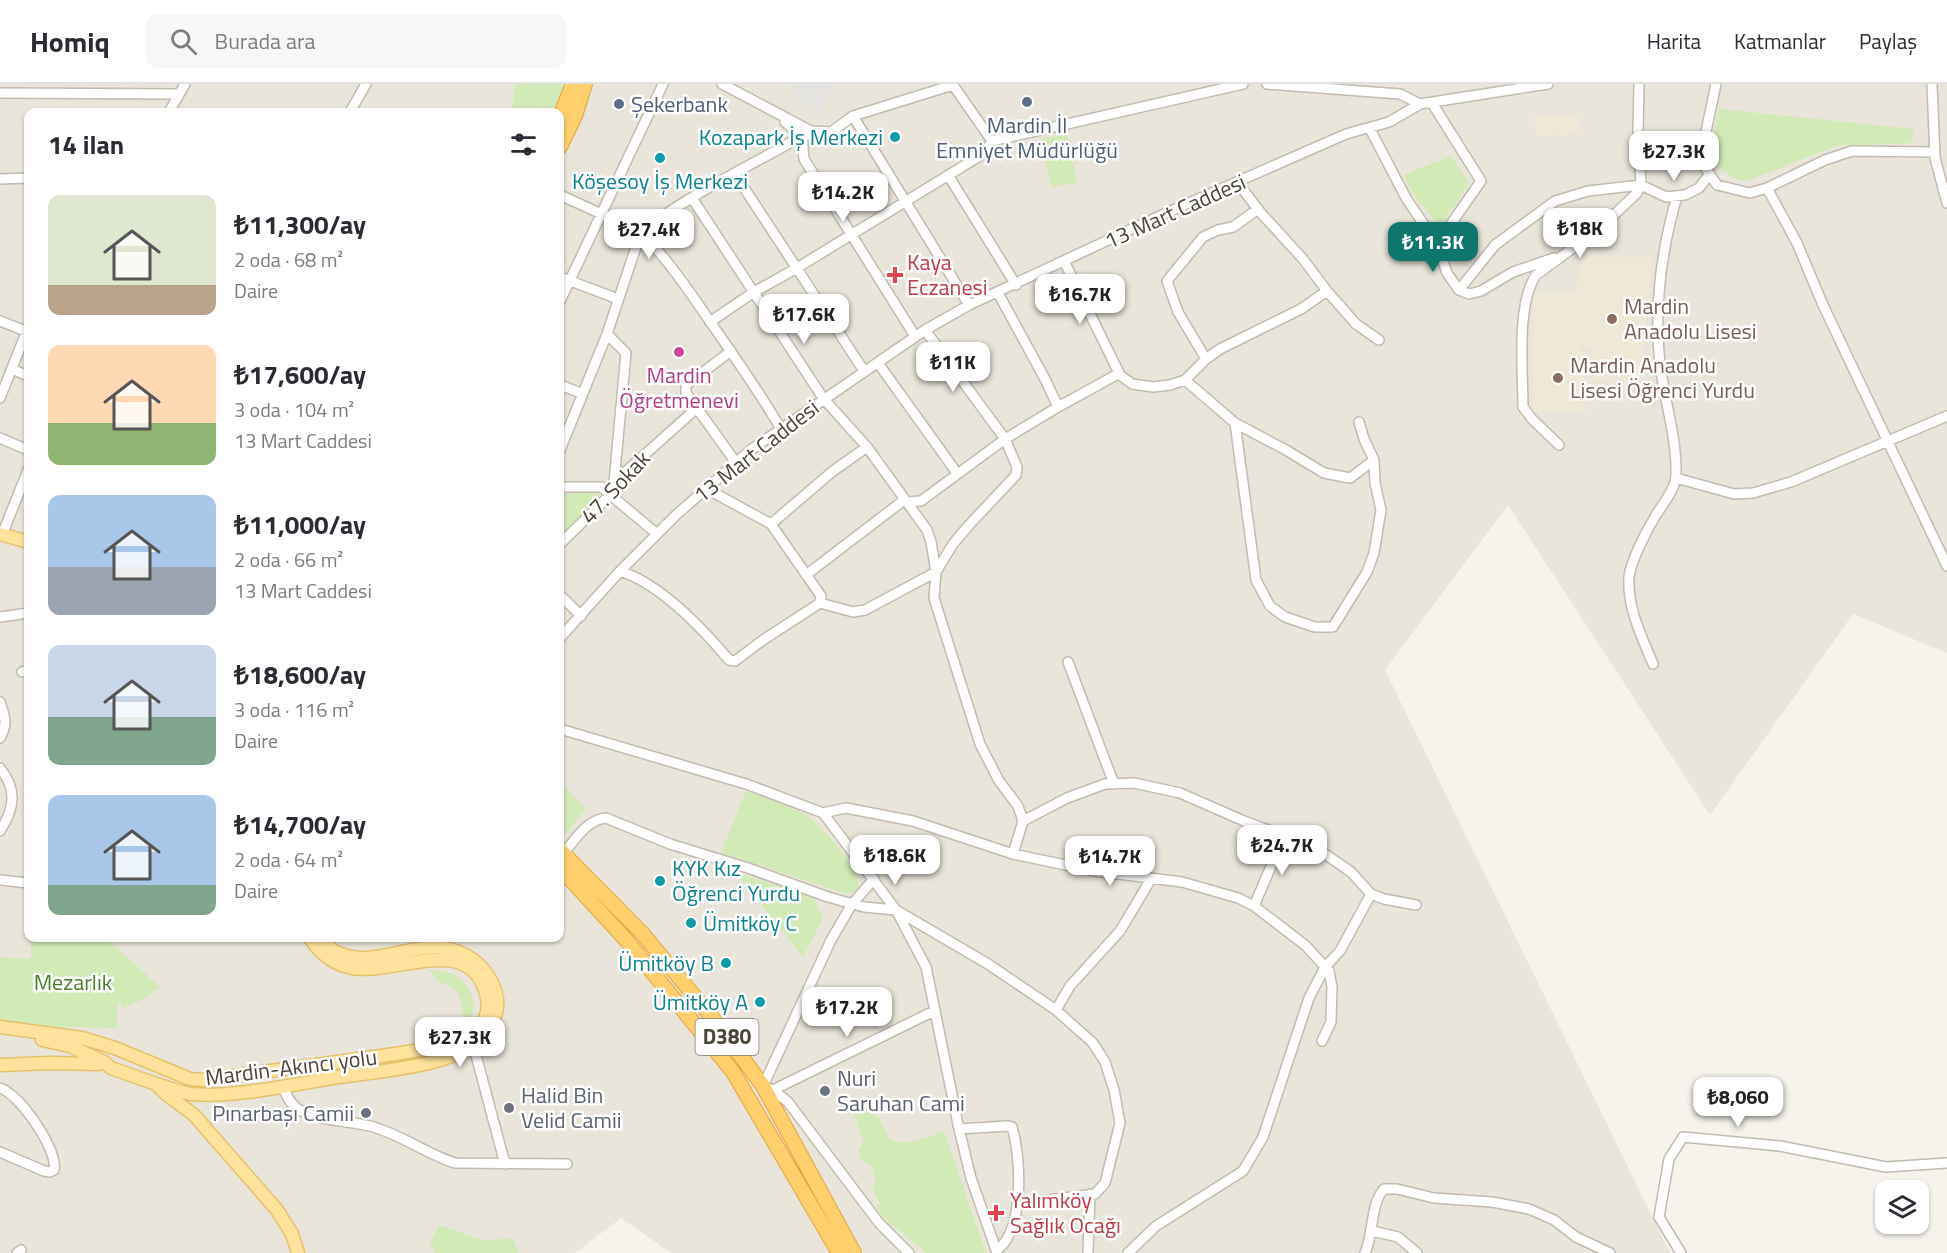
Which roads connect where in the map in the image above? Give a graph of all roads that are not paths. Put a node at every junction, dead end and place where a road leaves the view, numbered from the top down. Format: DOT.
graph roads {
  1 [pos="110,84"];
  2 [pos="185,84"];
  3 [pos="366,84"];
  4 [pos="573,84"];
  5 [pos="585,84"];
  6 [pos="663,84"];
  7 [pos="722,84"];
  8 [pos="1243,84"];
  9 [pos="1267,84"];
  10 [pos="1399,84"];
  11 [pos="1548,84"];
  12 [pos="1639,84"];
  13 [pos="1716,84"];
  14 [pos="1932,84"];
  15 [pos="952,85"];
  16 [pos="1294,85"];
  17 [pos="1517,87"];
  18 [pos="0,93"];
  19 [pos="115,93"];
  20 [pos="179,94"];
  21 [pos="1400,94"];
  22 [pos="1432,103"];
  23 [pos="1420,104"];
  24 [pos="171,108"];
  25 [pos="352,108"];
  26 [pos="563,108"];
  27 [pos="772,111"];
  28 [pos="853,116"];
  29 [pos="1370,129"];
  30 [pos="823,131"];
  31 [pos="802,136"];
  32 [pos="564,139"];
  33 [pos="992,141"];
  34 [pos="1935,152"];
  35 [pos="735,174"];
  36 [pos="948,175"];
  37 [pos="1708,175"];
  38 [pos="24,178"];
  39 [pos="0,179"];
  40 [pos="1238,183"];
  41 [pos="1641,185"];
  42 [pos="1767,188"];
  43 [pos="1677,196"];
  44 [pos="564,197"];
  45 [pos="693,198"];
  46 [pos="905,202"];
  47 [pos="1947,203"];
  48 [pos="1258,209"];
  49 [pos="601,214"];
  50 [pos="640,232"];
  51 [pos="850,235"];
  52 [pos="1437,244"];
  53 [pos="1562,255"];
  54 [pos="1064,261"];
  55 [pos="797,268"];
  56 [pos="564,279"];
  57 [pos="1016,285"];
  58 [pos="1459,290"];
  59 [pos="1327,291"];
  60 [pos="754,292"];
  61 [pos="998,293"];
  62 [pos="618,299"];
  63 [pos="969,305"];
  64 [pos="0,321"];
  65 [pos="710,322"];
  66 [pos="24,330"];
  67 [pos="925,330"];
  68 [pos="607,334"];
  69 [pos="915,336"];
  70 [pos="24,340"];
  71 [pos="1379,340"];
  72 [pos="731,351"];
  73 [pos="1206,359"];
  74 [pos="878,363"];
  75 [pos="12,369"];
  76 [pos="864,371"];
  77 [pos="24,374"];
  78 [pos="1120,375"];
  79 [pos="1185,380"];
  80 [pos="564,387"];
  81 [pos="581,393"];
  82 [pos="823,398"];
  83 [pos="0,399"];
  84 [pos="698,407"];
  85 [pos="1058,407"];
  86 [pos="1947,416"];
  87 [pos="1359,422"];
  88 [pos="1235,423"];
  89 [pos="781,429"];
  90 [pos="0,438"];
  91 [pos="564,439"];
  92 [pos="1005,440"];
  93 [pos="1888,441"];
  94 [pos="1559,445"];
  95 [pos="867,447"];
  96 [pos="24,448"];
  97 [pos="1374,460"];
  98 [pos="737,464"];
  99 [pos="957,473"];
  100 [pos="1676,478"];
  101 [pos="24,480"];
  102 [pos="614,482"];
  103 [pos="564,487"];
  104 [pos="707,489"];
  105 [pos="611,494"];
  106 [pos="906,501"];
  107 [pos="771,524"];
  108 [pos="657,534"];
  109 [pos="1,535"];
  110 [pos="564,540"];
  111 [pos="24,541"];
  112 [pos="1947,566"];
  113 [pos="620,571"];
  114 [pos="936,572"];
  115 [pos="806,575"];
  116 [pos="564,599"];
  117 [pos="820,603"];
  118 [pos="24,614"];
  119 [pos="581,616"];
  120 [pos="0,617"];
  121 [pos="564,634"];
  122 [pos="1068,662"];
  123 [pos="1653,664"];
  124 [pos="0,702"];
  125 [pos="564,730"];
  126 [pos="0,738"];
  127 [pos="0,768"];
  128 [pos="1114,784"];
  129 [pos="823,813"];
  130 [pos="1023,821"];
  131 [pos="0,831"];
  132 [pos="1284,836"];
  133 [pos="564,849"];
  134 [pos="1013,854"];
  135 [pos="564,855"];
  136 [pos="564,872"];
  137 [pos="874,879"];
  138 [pos="1151,879"];
  139 [pos="0,880"];
  140 [pos="24,883"];
  141 [pos="1371,894"];
  142 [pos="852,904"];
  143 [pos="1416,905"];
  144 [pos="1254,906"];
  145 [pos="896,910"];
  146 [pos="313,942"];
  147 [pos="326,942"];
  148 [pos="1325,967"];
  149 [pos="1056,1010"];
  150 [pos="934,1011"];
  151 [pos="0,1027"];
  152 [pos="0,1034"];
  153 [pos="1322,1041"];
  154 [pos="473,1044"];
  155 [pos="115,1048"];
  156 [pos="104,1062"];
  157 [pos="0,1065"];
  158 [pos="156,1084"];
  159 [pos="282,1086"];
  160 [pos="0,1088"];
  161 [pos="768,1088"];
  162 [pos="959,1129"];
  163 [pos="0,1152"];
  164 [pos="1947,1162"];
  165 [pos="505,1164"];
  166 [pos="567,1164"];
  167 [pos="1090,1194"];
  168 [pos="1017,1204"];
  169 [pos="1372,1231"];
  170 [pos="997,1251"];
  171 [pos="298,1253"];
  172 [pos="839,1253"];
  173 [pos="854,1253"];
  174 [pos="909,1253"];
  175 [pos="1088,1253"];
  176 [pos="1128,1253"];
  177 [pos="1365,1253"];
  178 [pos="1417,1253"];
  179 [pos="1610,1253"];
  180 [pos="1681,1253"];
  1 -- 19 [label="street"];
  2 -- 20 [label="street"];
  3 -- 25 [label="street"];
  4 -- 26 [label="highway"];
  5 -- 32 [label="highway"];
  6 -- 49 [label="street"];
  7 -- 27 [label="street"];
  8 -- 33 [label="street"];
  9 -- 16 [label="street"];
  10 -- 21 [label="street"];
  11 -- 17 [label="street, 13 Mart Caddesi"];
  12 -- 41 [label="street"];
  13 -- 37 [label="street"];
  14 -- 34 [label="street"];
  15 -- 28 [label="street"];
  15 -- 33 [label="street"];
  16 -- 21 [label="street"];
  17 -- 22 [label="street, 13 Mart Caddesi"];
  18 -- 19 [label="street"];
  19 -- 20 [label="street"];
  20 -- 24 [label="street"];
  21 -- 23 [label="street"];
  22 -- 23 [label="street, 13 Mart Caddesi"];
  22 -- 52 [label="street"];
  23 -- 29 [label="street, 13 Mart Caddesi"];
  27 -- 30 [label="street"];
  27 -- 31 [label="street"];
  28 -- 30 [label="street"];
  28 -- 46 [label="street"];
  29 -- 40 [label="street, 13 Mart Caddesi"];
  29 -- 52 [label="street"];
  30 -- 31 [label="street"];
  31 -- 35 [label="street"];
  31 -- 51 [label="street"];
  33 -- 36 [label="street"];
  34 -- 42 [label="street"];
  34 -- 47 [label="street"];
  35 -- 45 [label="street"];
  35 -- 55 [label="street"];
  36 -- 46 [label="street"];
  36 -- 57 [label="street"];
  37 -- 42 [label="street"];
  37 -- 43 [label="street"];
  38 -- 39 [label="street"];
  40 -- 48 [label="street"];
  40 -- 54 [label="street, 13 Mart Caddesi"];
  41 -- 43 [label="street"];
  41 -- 53 [label="street"];
  41 -- 58 [label="street"];
  42 -- 93 [label="street"];
  43 -- 100 [label="street"];
  44 -- 49 [label="street"];
  45 -- 50 [label="street"];
  45 -- 60 [label="street"];
  46 -- 51 [label="street"];
  46 -- 63 [label="street"];
  48 -- 59 [label="street"];
  48 -- 73 [label="street"];
  49 -- 50 [label="street"];
  49 -- 56 [label="street"];
  50 -- 62 [label="street"];
  50 -- 65 [label="street"];
  51 -- 55 [label="street"];
  51 -- 69 [label="street"];
  52 -- 58 [label="street"];
  53 -- 58 [label="street"];
  53 -- 94 [label="street"];
  54 -- 57 [label="street, 13 Mart Caddesi"];
  54 -- 78 [label="street"];
  55 -- 60 [label="street"];
  55 -- 76 [label="street"];
  56 -- 62 [label="street"];
  57 -- 61 [label="street, 13 Mart Caddesi"];
  59 -- 71 [label="street"];
  59 -- 73 [label="street"];
  60 -- 65 [label="street"];
  60 -- 82 [label="street"];
  61 -- 63 [label="street, 13 Mart Caddesi"];
  61 -- 85 [label="street"];
  62 -- 68 [label="street"];
  63 -- 67 [label="street, 13 Mart Caddesi"];
  64 -- 66 [label="street"];
  65 -- 72 [label="street"];
  67 -- 69 [label="street, 13 Mart Caddesi"];
  67 -- 92 [label="street"];
  68 -- 81 [label="street"];
  68 -- 102 [label="street"];
  69 -- 74 [label="street, 13 Mart Caddesi"];
  70 -- 75 [label="street"];
  72 -- 84 [label="street"];
  72 -- 89 [label="street"];
  73 -- 79 [label="street"];
  74 -- 76 [label="street, 13 Mart Caddesi"];
  74 -- 99 [label="street"];
  75 -- 77 [label="street"];
  75 -- 83 [label="street"];
  76 -- 82 [label="street, 13 Mart Caddesi"];
  78 -- 79 [label="street"];
  78 -- 85 [label="street"];
  79 -- 88 [label="street"];
  80 -- 81 [label="street"];
  81 -- 91 [label="street"];
  82 -- 89 [label="street, 13 Mart Caddesi"];
  82 -- 95 [label="street"];
  84 -- 98 [label="street"];
  84 -- 102 [label="street, 47. Sokak"];
  85 -- 92 [label="street"];
  86 -- 93 [label="street"];
  87 -- 97 [label="street"];
  88 -- 97 [label="street"];
  88 -- 97 [label="street"];
  89 -- 98 [label="street, 13 Mart Caddesi"];
  90 -- 96 [label="street"];
  92 -- 99 [label="street"];
  92 -- 114 [label="street"];
  93 -- 100 [label="street"];
  93 -- 112 [label="street"];
  95 -- 106 [label="street"];
  95 -- 107 [label="street"];
  98 -- 104 [label="street, 13 Mart Caddesi"];
  99 -- 106 [label="street"];
  100 -- 123 [label="street"];
  101 -- 109 [label="street"];
  102 -- 105 [label="street, 47. Sokak"];
  103 -- 105 [label="street"];
  104 -- 107 [label="street"];
  104 -- 108 [label="street, 13 Mart Caddesi"];
  105 -- 108 [label="street"];
  105 -- 110 [label="street, 47. Sokak"];
  106 -- 114 [label="street"];
  106 -- 115 [label="street"];
  107 -- 115 [label="street"];
  108 -- 113 [label="street, 13 Mart Caddesi"];
  109 -- 111 [label="main road"];
  113 -- 117 [label="street"];
  113 -- 119 [label="street, 13 Mart Caddesi"];
  114 -- 117 [label="street"];
  114 -- 130 [label="street"];
  115 -- 117 [label="street"];
  116 -- 119 [label="street"];
  118 -- 120 [label="street"];
  119 -- 121 [label="street, 13 Mart Caddesi"];
  122 -- 128 [label="street"];
  124 -- 126 [label="street"];
  125 -- 129 [label="street"];
  127 -- 131 [label="street"];
  128 -- 130 [label="street"];
  128 -- 132 [label="street"];
  129 -- 134 [label="street"];
  129 -- 137 [label="street"];
  130 -- 134 [label="street"];
  132 -- 141 [label="street"];
  132 -- 144 [label="street"];
  133 -- 142 [label="street"];
  134 -- 138 [label="street"];
  135 -- 161 [label="highway, D380"];
  136 -- 172 [label="highway, D380"];
  137 -- 142 [label="street"];
  137 -- 145 [label="street"];
  138 -- 144 [label="street"];
  138 -- 149 [label="street"];
  139 -- 140 [label="street"];
  141 -- 143 [label="street"];
  141 -- 148 [label="street"];
  142 -- 145 [label="street"];
  142 -- 161 [label="street"];
  144 -- 148 [label="street"];
  145 -- 149 [label="street"];
  145 -- 150 [label="street"];
  146 -- 155 [label="main road, Mardin-Akıncı yolu"];
  147 -- 154 [label="main road, Mardin-Akıncı yolu"];
  148 -- 153 [label="street"];
  148 -- 176 [label="street"];
  149 -- 167 [label="street"];
  150 -- 161 [label="street"];
  150 -- 162 [label="street"];
  151 -- 155 [label="main road, Mardin-Akıncı yolu"];
  152 -- 156 [label="main road, Mardin-Akıncı yolu"];
  154 -- 159 [label="main road, Mardin-Akıncı yolu"];
  154 -- 165 [label="street"];
  155 -- 156 [label="main road"];
  156 -- 157 [label="main road"];
  156 -- 158 [label="main road, Mardin-Akıncı yolu"];
  158 -- 159 [label="main road, Mardin-Akıncı yolu"];
  158 -- 171 [label="main road"];
  159 -- 165 [label="street"];
  160 -- 163 [label="street"];
  161 -- 173 [label="highway, D380"];
  161 -- 174 [label="street"];
  162 -- 168 [label="street"];
  162 -- 170 [label="street"];
  164 -- 180 [label="street"];
  165 -- 166 [label="street"];
  167 -- 168 [label="street"];
  167 -- 175 [label="street"];
  168 -- 170 [label="street"];
  169 -- 177 [label="street"];
  169 -- 178 [label="street"];
  169 -- 179 [label="street"];
}
